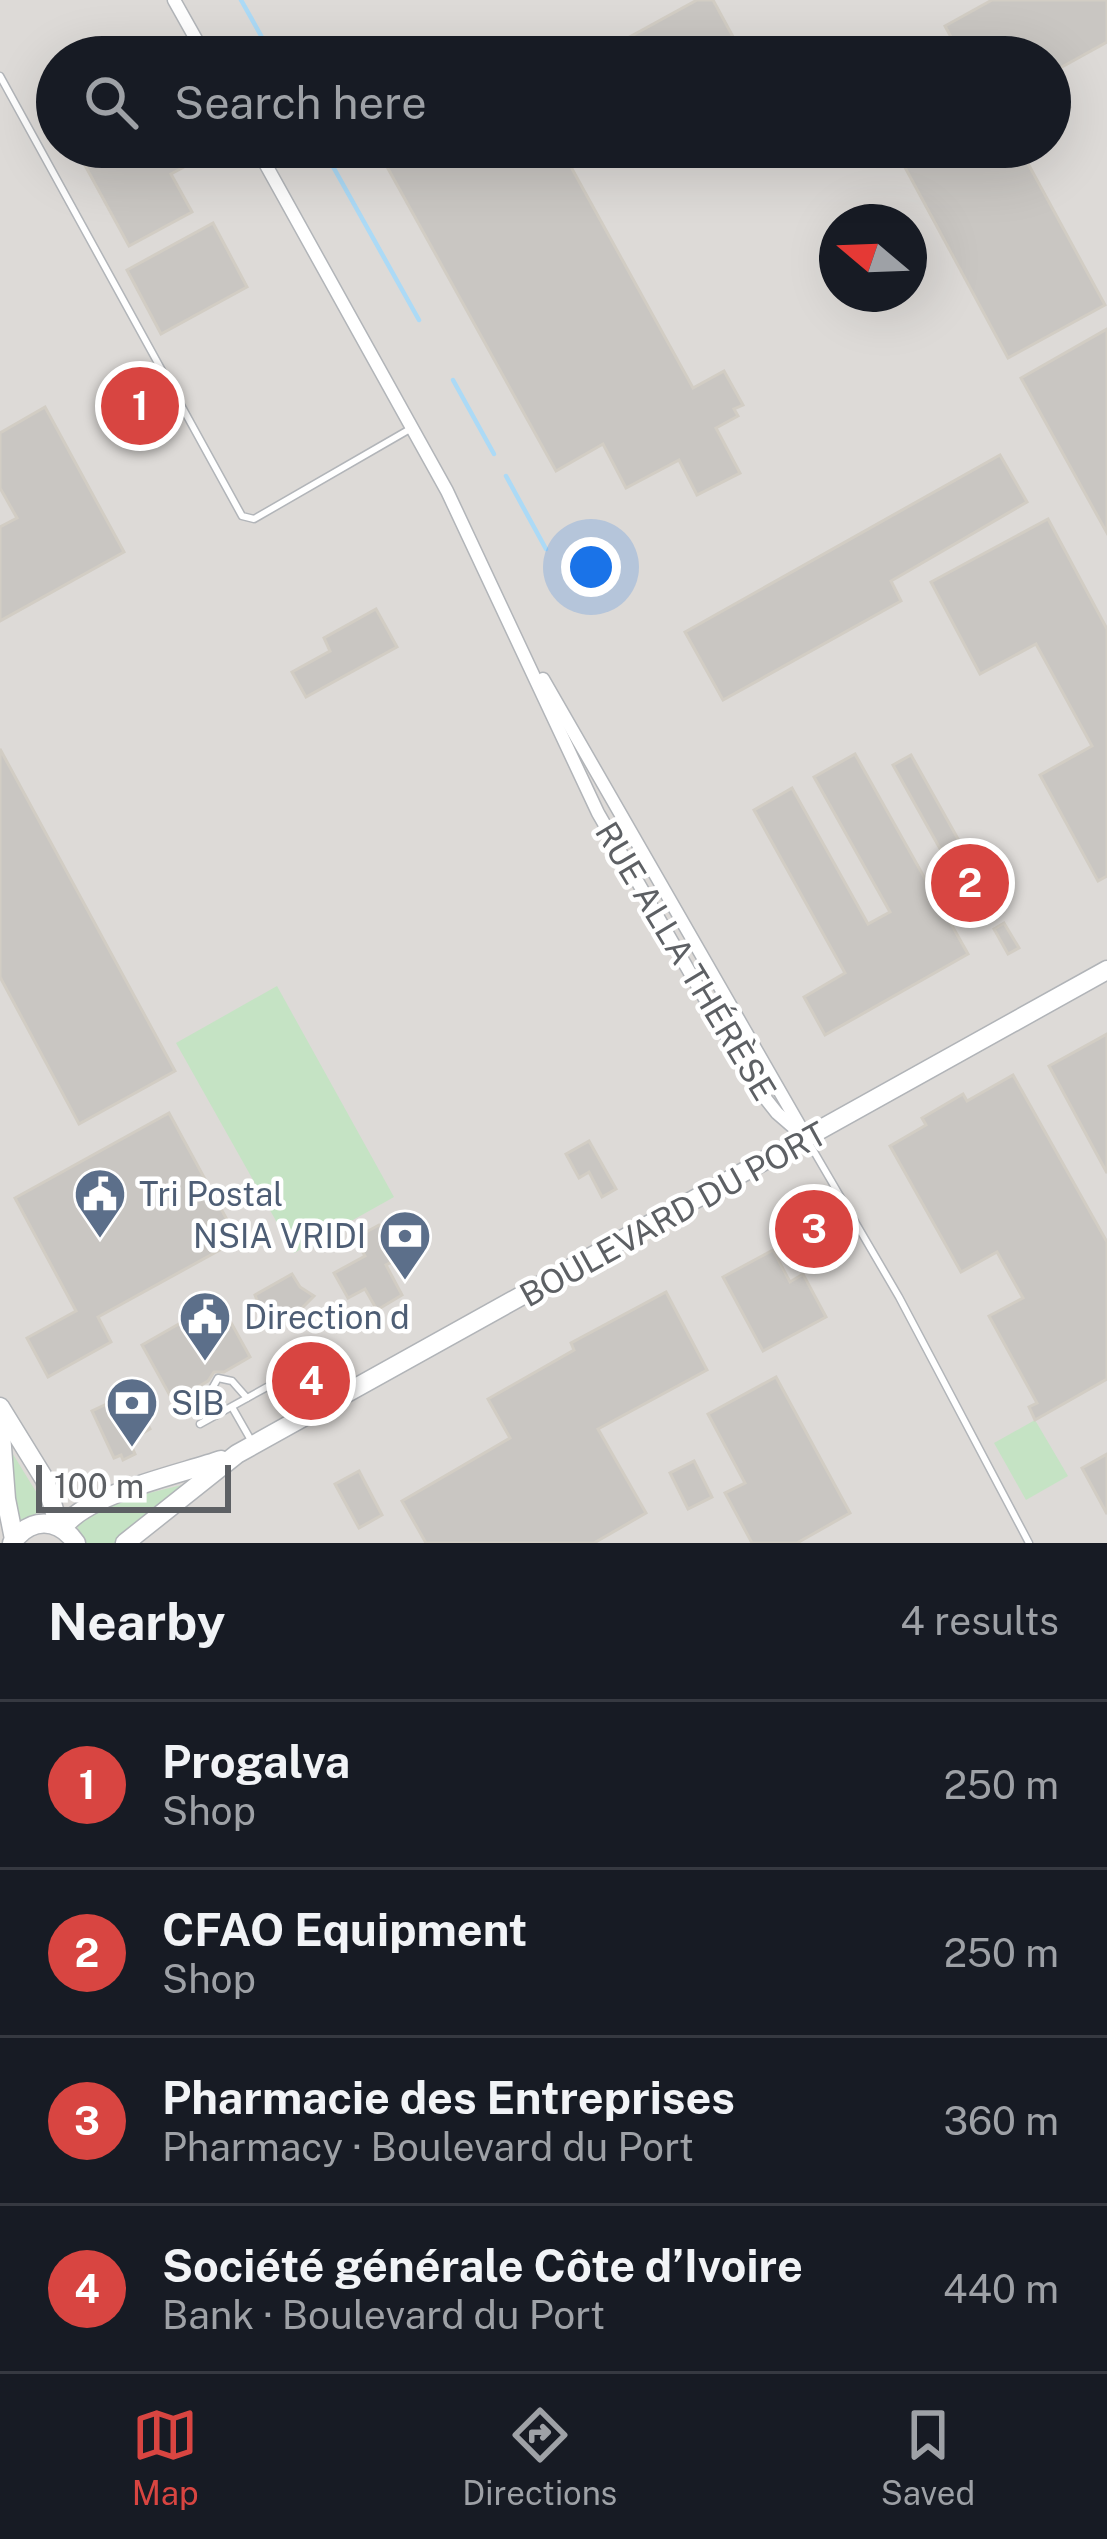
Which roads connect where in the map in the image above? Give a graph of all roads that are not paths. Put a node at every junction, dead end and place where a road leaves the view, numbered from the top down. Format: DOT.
graph roads {
  1 [pos="174,0"];
  2 [pos="194,36"];
  3 [pos="0,76"];
  4 [pos="36,141"];
  5 [pos="51,168"];
  6 [pos="268,168"];
  7 [pos="413,428"];
  8 [pos="1107,970"];
  9 [pos="807,1140"];
  10 [pos="267,1387"];
  11 [pos="247,1398"];
  12 [pos="0,1407"];
  13 [pos="232,1407"];
  14 [pos="217,1415"];
  15 [pos="0,1421"];
  16 [pos="200,1424"];
  17 [pos="246,1450"];
  18 [pos="66,1532"];
  19 [pos="13,1541"];
  20 [pos="125,1543"];
  21 [pos="1029,1543"];
  1 -- 2 [label="street"];
  3 -- 4 [label="lane"];
  5 -- 7 [label="lane"];
  6 -- 7 [label="street, RUE ALLA THÉRÈSE"];
  7 -- 9 [label="street, RUE ALLA THÉRÈSE"];
  8 -- 9 [label="main road, BOULEVARD DU PORT"];
  9 -- 17 [label="main road, BOULEVARD DU PORT"];
  9 -- 21 [label="lane"];
  10 -- 11 [label="lane"];
  11 -- 13 [label="lane"];
  11 -- 14 [label="lane"];
  12 -- 18 [label="main road"];
  13 -- 14 [label="lane"];
  13 -- 17 [label="lane"];
  14 -- 16 [label="lane"];
  15 -- 19 [label="main road"];
  17 -- 18 [label="main road, BOULEVARD DU PORT"];
  17 -- 20 [label="main road, BOULEVARD DU PORT"];
  18 -- 19 [label="main road, BOULEVARD DU PORT"];
}
